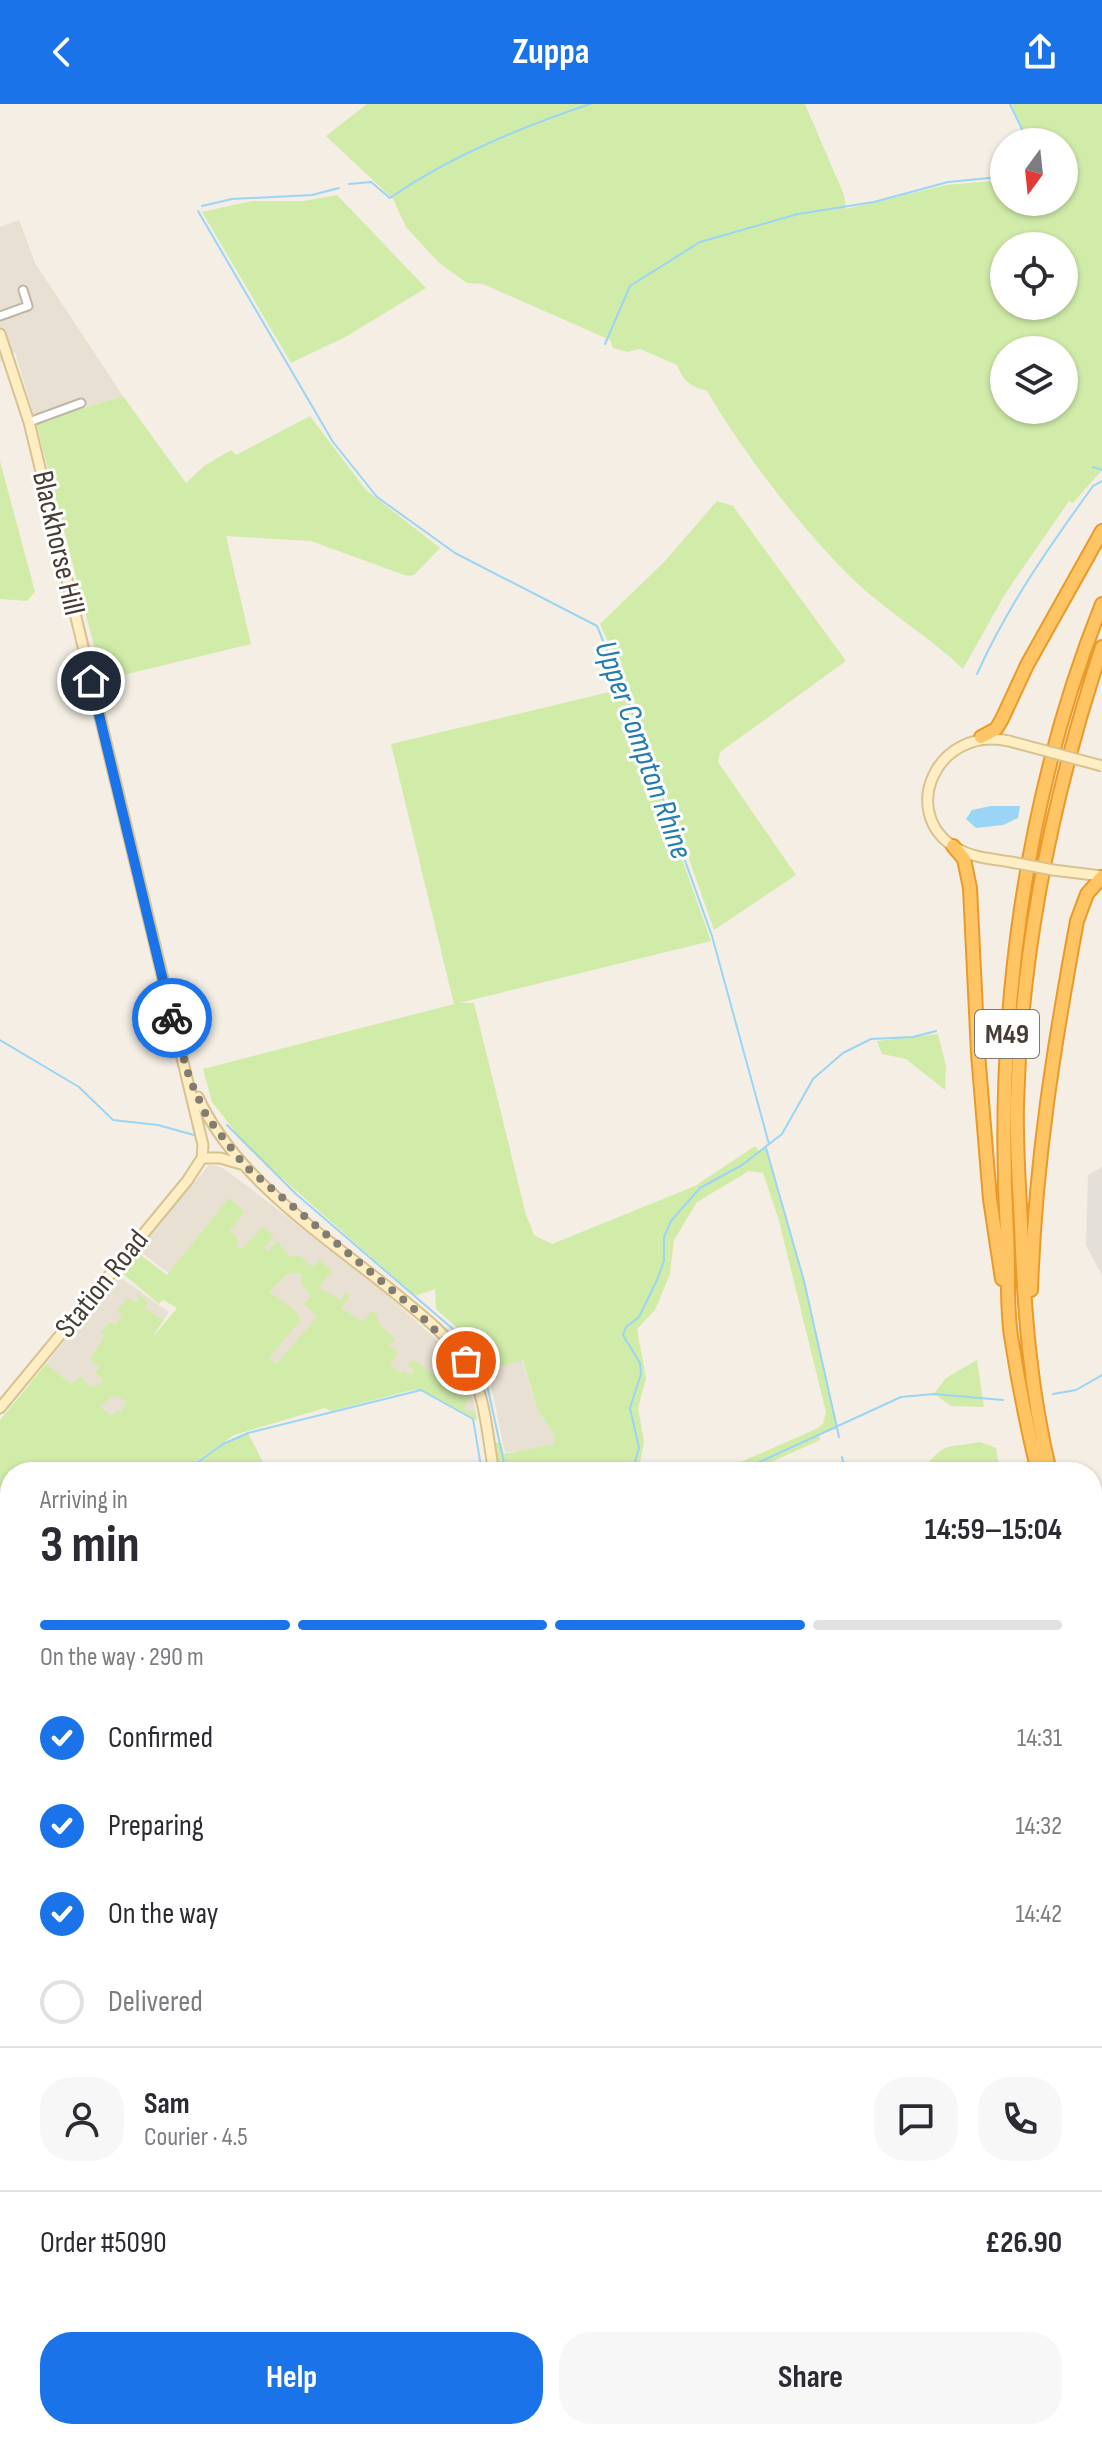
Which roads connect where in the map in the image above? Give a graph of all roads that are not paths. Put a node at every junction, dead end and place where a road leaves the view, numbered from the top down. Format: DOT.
graph roads {
  1 [pos="23,290"];
  2 [pos="0,316"];
  3 [pos="0,334"];
  4 [pos="69,396"];
  5 [pos="81,403"];
  6 [pos="72,406"];
  7 [pos="29,422"];
  8 [pos="1102,531"];
  9 [pos="1102,604"];
  10 [pos="1102,647"];
  11 [pos="981,737"];
  12 [pos="1102,766"];
  13 [pos="953,846"];
  14 [pos="1102,876"];
  15 [pos="190,1080"];
  16 [pos="202,1158"];
  17 [pos="245,1166"];
  18 [pos="1010,1334"];
  19 [pos="1031,1372"];
  20 [pos="0,1408"];
  21 [pos="492,1462"];
  22 [pos="1036,1462"];
  23 [pos="1048,1462"];
  1 -- 2 [label="street"];
  3 -- 7 [label="main road, Blackhorse Hill"];
  4 -- 6 [label="street"];
  5 -- 6 [label="street"];
  6 -- 7 [label="street"];
  7 -- 15 [label="main road, Blackhorse Hill"];
  8 -- 11 [label="highway"];
  9 -- 18 [label="highway, M49"];
  10 -- 19 [label="highway, M49"];
  11 -- 12 [label="main road, bridge"];
  11 -- 13 [label="main road"];
  13 -- 14 [label="main road, bridge"];
  13 -- 18 [label="highway, M49"];
  14 -- 19 [label="highway, M49"];
  15 -- 16 [label="main road"];
  15 -- 17 [label="main road"];
  16 -- 17 [label="main road"];
  16 -- 20 [label="main road, Station Road"];
  17 -- 21 [label="main road"];
  18 -- 22 [label="highway, M49"];
  19 -- 23 [label="highway, M49"];
}
